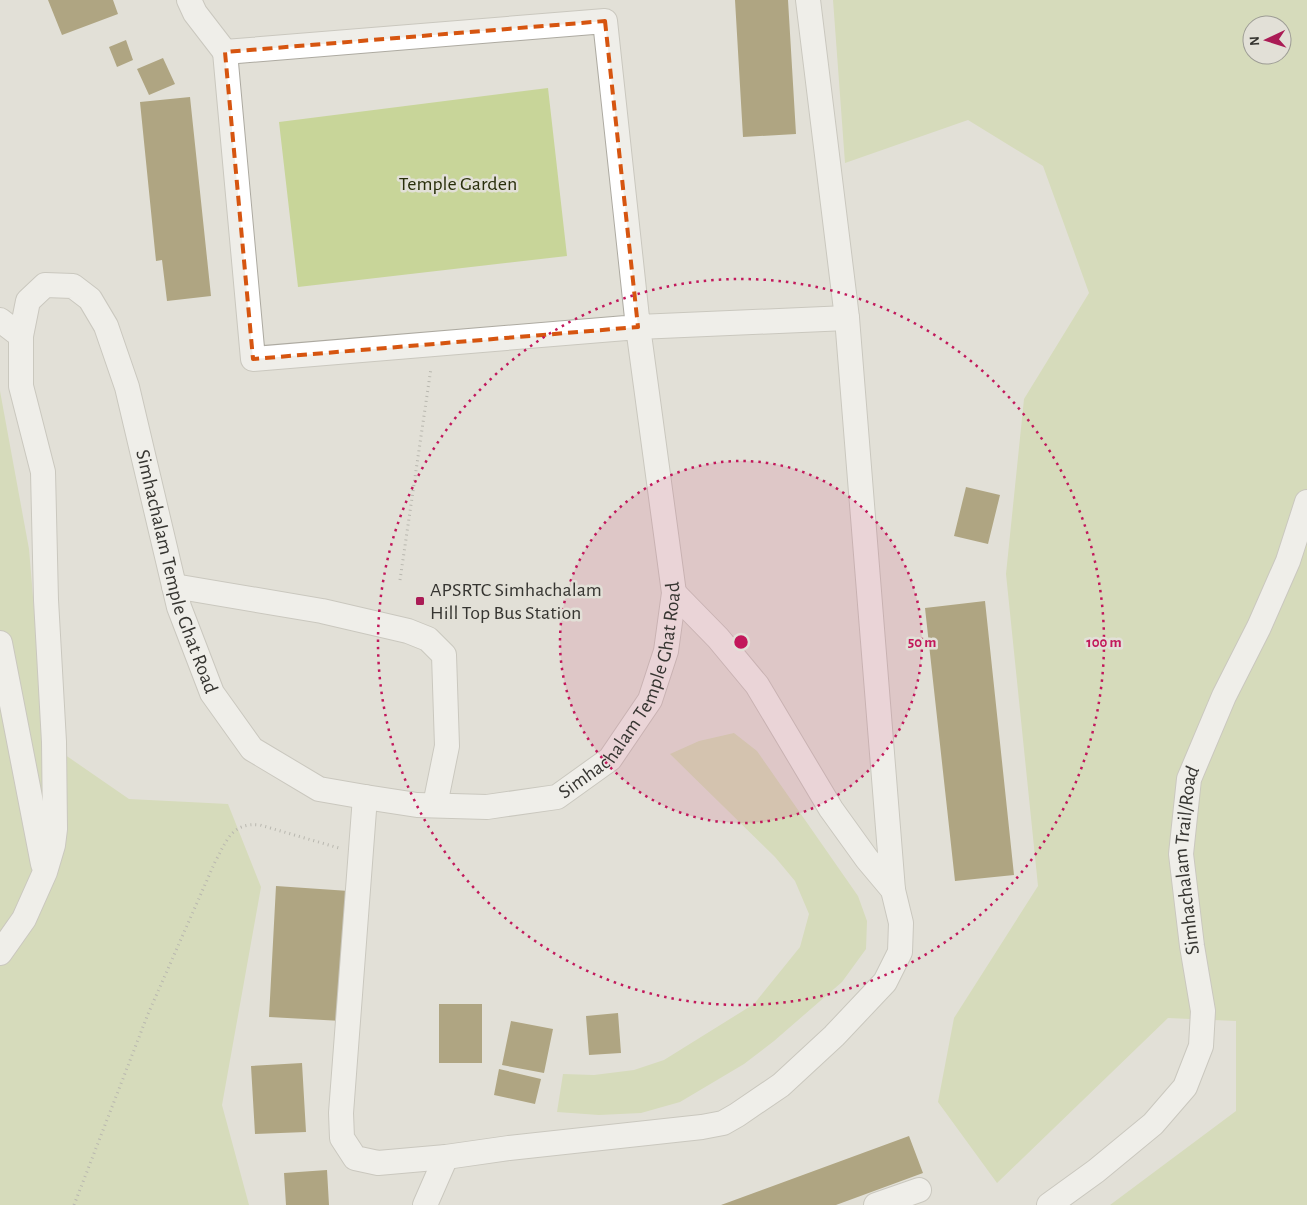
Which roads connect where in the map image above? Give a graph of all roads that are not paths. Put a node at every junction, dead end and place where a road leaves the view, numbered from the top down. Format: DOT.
graph roads {
  1 [pos="189,0"];
  2 [pos="808,0"];
  3 [pos="226,52"];
  4 [pos="847,318"];
  5 [pos="0,320"];
  6 [pos="638,327"];
  7 [pos="21,336"];
  8 [pos="1307,502"];
  9 [pos="174,586"];
  10 [pos="674,593"];
  11 [pos="0,643"];
  12 [pos="365,797"];
  13 [pos="435,805"];
  14 [pos="45,872"];
  15 [pos="893,890"];
  16 [pos="0,953"];
  17 [pos="446,1157"];
  18 [pos="919,1190"];
  19 [pos="425,1205"];
  20 [pos="876,1205"];
  21 [pos="1049,1205"];
  1 -- 3 [label="street"];
  2 -- 4 [label="street"];
  3 -- 6 [label="street, Simhachalam Temple Ghat Road"];
  3 -- 6 [label="street"];
  4 -- 6 [label="street"];
  4 -- 15 [label="street"];
  5 -- 7 [label="street"];
  6 -- 10 [label="street, Simhachalam Temple Ghat Road"];
  7 -- 9 [label="street, Simhachalam Temple Ghat Road"];
  7 -- 14 [label="street, Simhachalam Temple Ghat Road"];
  8 -- 21 [label="street, Simhachalam Trail/Road"];
  9 -- 12 [label="street, Simhachalam Temple Ghat Road"];
  9 -- 13 [label="street"];
  10 -- 13 [label="street, Simhachalam Temple Ghat Road"];
  10 -- 15 [label="street"];
  11 -- 14 [label="street"];
  12 -- 13 [label="street, Simhachalam Temple Ghat Road"];
  12 -- 17 [label="street"];
  14 -- 16 [label="street, Simhachalam Temple Ghat Road"];
  15 -- 17 [label="street"];
  17 -- 19 [label="street"];
  18 -- 20 [label="street"];
}
